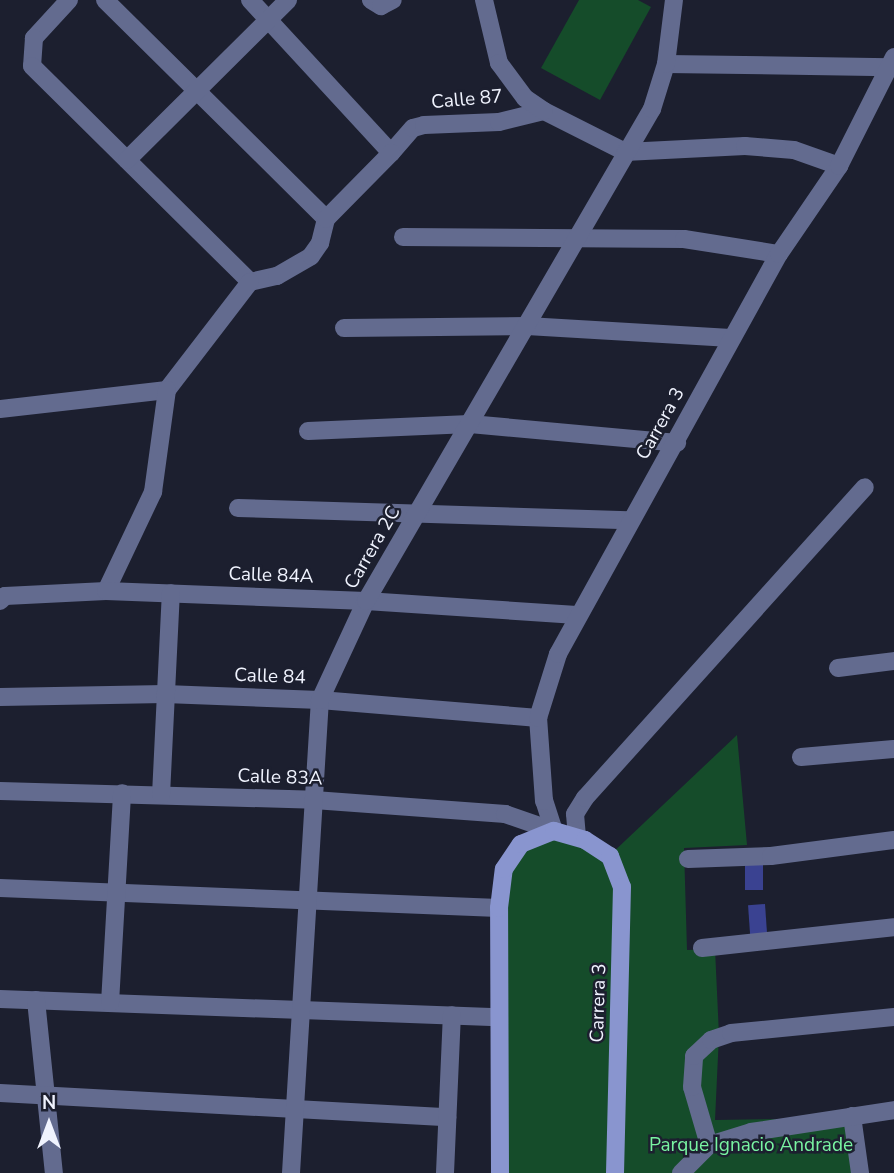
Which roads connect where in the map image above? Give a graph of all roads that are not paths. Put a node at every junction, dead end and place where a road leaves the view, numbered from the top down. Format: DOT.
graph roads {
  1 [pos="69,0"];
  2 [pos="105,0"];
  3 [pos="250,0"];
  4 [pos="288,0"];
  5 [pos="371,0"];
  6 [pos="485,0"];
  7 [pos="674,0"];
  8 [pos="392,1"];
  9 [pos="269,19"];
  10 [pos="892,62"];
  11 [pos="666,64"];
  12 [pos="198,93"];
  13 [pos="544,111"];
  14 [pos="625,152"];
  15 [pos="391,153"];
  16 [pos="127,160"];
  17 [pos="839,166"];
  18 [pos="326,219"];
  19 [pos="403,237"];
  20 [pos="574,238"];
  21 [pos="779,254"];
  22 [pos="250,282"];
  23 [pos="527,326"];
  24 [pos="344,328"];
  25 [pos="731,338"];
  26 [pos="167,390"];
  27 [pos="0,409"];
  28 [pos="470,424"];
  29 [pos="308,431"];
  30 [pos="677,443"];
  31 [pos="865,487"];
  32 [pos="238,508"];
  33 [pos="417,514"];
  34 [pos="628,520"];
  35 [pos="106,591"];
  36 [pos="171,593"];
  37 [pos="3,599"];
  38 [pos="366,601"];
  39 [pos="577,615"];
  40 [pos="894,661"];
  41 [pos="838,668"];
  42 [pos="165,694"];
  43 [pos="0,697"];
  44 [pos="320,700"];
  45 [pos="538,718"];
  46 [pos="894,749"];
  47 [pos="801,757"];
  48 [pos="0,791"];
  49 [pos="122,793"];
  50 [pos="161,795"];
  51 [pos="314,800"];
  52 [pos="554,831"];
  53 [pos="577,837"];
  54 [pos="894,840"];
  55 [pos="688,859"];
  56 [pos="0,888"];
  57 [pos="117,891"];
  58 [pos="308,899"];
  59 [pos="499,908"];
  60 [pos="894,927"];
  61 [pos="702,948"];
  62 [pos="0,999"];
  63 [pos="36,1000"];
  64 [pos="110,1003"];
  65 [pos="301,1010"];
  66 [pos="452,1015"];
  67 [pos="498,1017"];
  68 [pos="894,1017"];
  69 [pos="0,1093"];
  70 [pos="43,1094"];
  71 [pos="295,1106"];
  72 [pos="894,1110"];
  73 [pos="852,1116"];
  74 [pos="447,1117"];
  75 [pos="709,1145"];
  76 [pos="54,1173"];
  77 [pos="291,1173"];
  78 [pos="445,1173"];
  79 [pos="500,1173"];
  80 [pos="615,1173"];
  81 [pos="681,1173"];
  82 [pos="860,1173"];
  1 -- 16 [label="street"];
  2 -- 12 [label="street"];
  3 -- 9 [label="street"];
  4 -- 9 [label="street"];
  5 -- 8 [label="street"];
  6 -- 13 [label="street"];
  7 -- 11 [label="street, Carrera 2C"];
  9 -- 12 [label="street"];
  9 -- 15 [label="street"];
  10 -- 11 [label="street"];
  10 -- 17 [label="street, Carrera 3"];
  11 -- 14 [label="street, Carrera 2C"];
  12 -- 16 [label="street"];
  12 -- 18 [label="street"];
  13 -- 14 [label="street"];
  13 -- 15 [label="street, Calle 87"];
  14 -- 17 [label="street"];
  14 -- 20 [label="street, Carrera 2C"];
  15 -- 18 [label="street, Calle 87"];
  16 -- 22 [label="street"];
  17 -- 21 [label="street, Carrera 3"];
  18 -- 22 [label="street"];
  19 -- 20 [label="street"];
  20 -- 21 [label="street"];
  20 -- 23 [label="street, Carrera 2C"];
  21 -- 25 [label="street, Carrera 3"];
  22 -- 26 [label="street"];
  23 -- 24 [label="street"];
  23 -- 25 [label="street"];
  23 -- 28 [label="street, Carrera 2C"];
  25 -- 30 [label="street, Carrera 3"];
  26 -- 27 [label="street"];
  26 -- 35 [label="street"];
  28 -- 29 [label="street"];
  28 -- 30 [label="street"];
  28 -- 33 [label="street, Carrera 2C"];
  30 -- 34 [label="street, Carrera 3"];
  31 -- 53 [label="street"];
  32 -- 33 [label="street"];
  33 -- 34 [label="street"];
  33 -- 38 [label="street, Carrera 2C"];
  34 -- 39 [label="street, Carrera 3"];
  35 -- 36 [label="street, Calle 84A"];
  35 -- 37 [label="street, Calle 84A"];
  36 -- 38 [label="street, Calle 84A"];
  36 -- 42 [label="street"];
  38 -- 39 [label="street, Calle 84A"];
  38 -- 44 [label="street, Carrera 2C"];
  39 -- 45 [label="street, Carrera 3"];
  40 -- 41 [label="street"];
  42 -- 43 [label="street, Calle 84"];
  42 -- 44 [label="street, Calle 84"];
  42 -- 50 [label="street"];
  44 -- 45 [label="street, Calle 84"];
  44 -- 51 [label="street, Carrera 2C"];
  45 -- 52 [label="street, Carrera 3"];
  46 -- 47 [label="street"];
  48 -- 49 [label="street, Calle 83A"];
  49 -- 50 [label="street, Calle 83A"];
  49 -- 57 [label="street"];
  50 -- 51 [label="street, Calle 83A"];
  51 -- 52 [label="street, Calle 83A"];
  51 -- 58 [label="street, Carrera 2C"];
  52 -- 53 [label="main road, Carrera 3"];
  52 -- 59 [label="main road"];
  53 -- 80 [label="main road, Carrera 3"];
  54 -- 55 [label="street"];
  56 -- 57 [label="street"];
  57 -- 58 [label="street"];
  57 -- 64 [label="street"];
  58 -- 59 [label="street"];
  58 -- 65 [label="street, Carrera 2C"];
  59 -- 67 [label="main road"];
  60 -- 61 [label="street"];
  62 -- 63 [label="street"];
  63 -- 64 [label="street"];
  63 -- 70 [label="street"];
  64 -- 65 [label="street"];
  65 -- 66 [label="street"];
  65 -- 71 [label="street, Carrera 2C"];
  66 -- 67 [label="street"];
  66 -- 74 [label="street"];
  67 -- 79 [label="main road"];
  68 -- 75 [label="street"];
  69 -- 70 [label="street"];
  70 -- 71 [label="street"];
  70 -- 76 [label="street"];
  71 -- 74 [label="street"];
  71 -- 77 [label="street, Carrera 2C"];
  72 -- 73 [label="street"];
  73 -- 75 [label="street"];
  73 -- 82 [label="street"];
  74 -- 78 [label="street"];
  75 -- 81 [label="street"];
}
